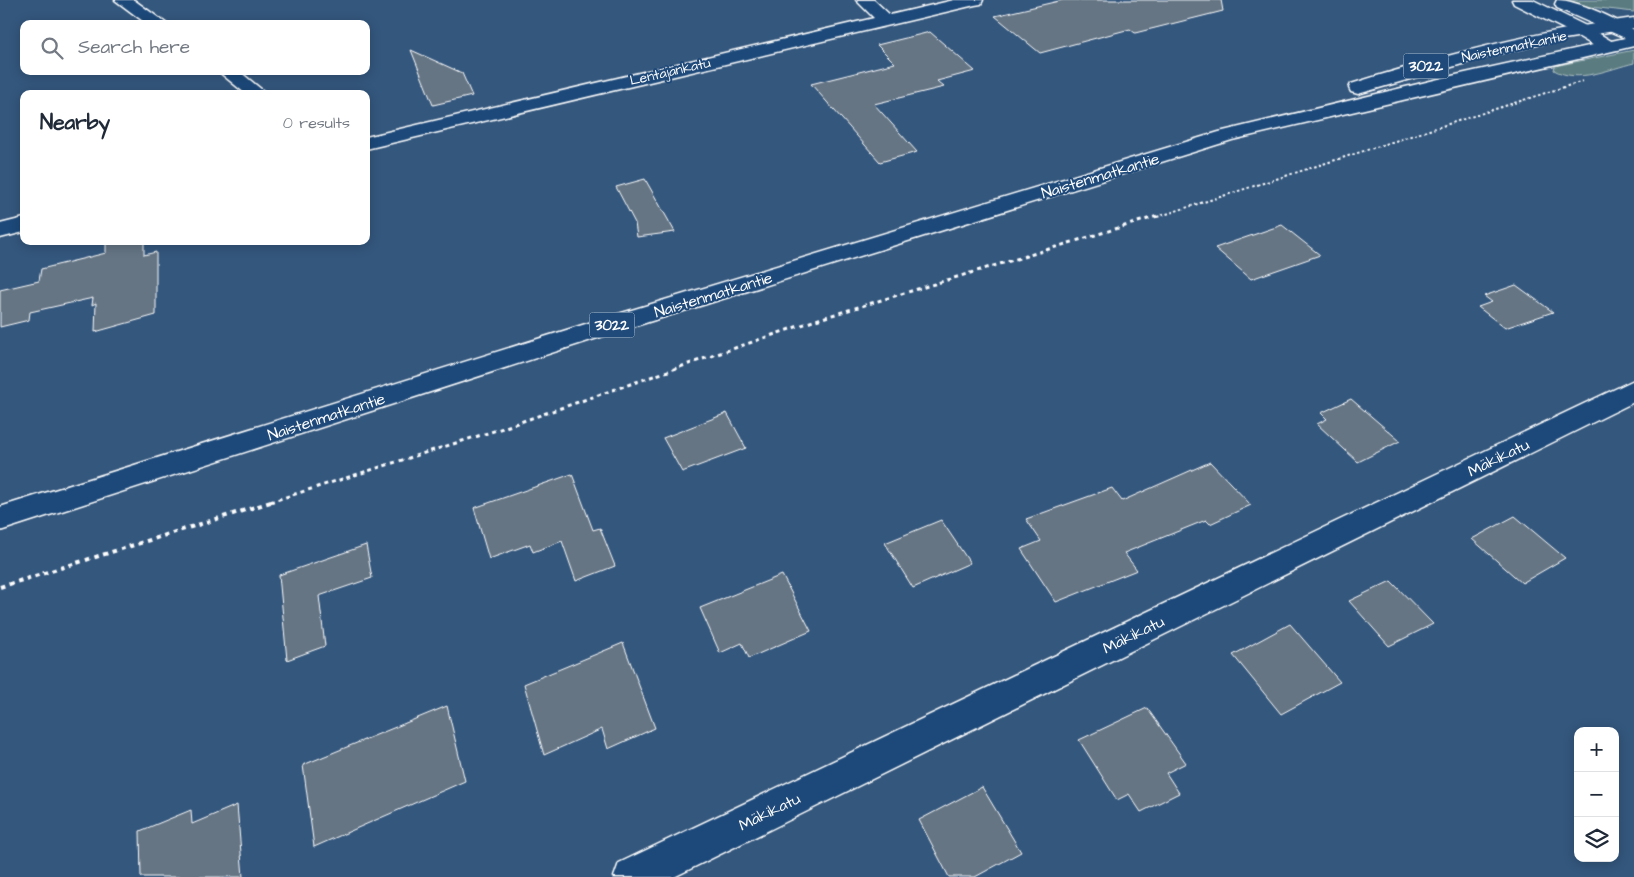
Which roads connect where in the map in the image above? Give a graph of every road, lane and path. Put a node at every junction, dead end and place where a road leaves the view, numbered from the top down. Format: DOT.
graph roads {
  1 [pos="123,0"];
  2 [pos="864,0"];
  3 [pos="974,0"];
  4 [pos="1520,0"];
  5 [pos="1552,0"];
  6 [pos="153,20"];
  7 [pos="886,20"];
  8 [pos="1634,23"];
  9 [pos="1615,26"];
  10 [pos="1582,31"];
  11 [pos="1634,37"];
  12 [pos="1634,42"];
  13 [pos="1607,46"];
  14 [pos="232,75"];
  15 [pos="1590,79"];
  16 [pos="253,90"];
  17 [pos="1226,136"];
  18 [pos="370,142"];
  19 [pos="20,226"];
  20 [pos="0,231"];
  21 [pos="1634,390"];
  22 [pos="0,520"];
  23 [pos="0,587"];
  24 [pos="633,877"];
  1 -- 6 [label="main road"];
  2 -- 7 [label="main road"];
  3 -- 7 [label="main road, Lentäjänkatu"];
  4 -- 10 [label="main road"];
  5 -- 9 [label="main road"];
  7 -- 18 [label="main road, Lentäjänkatu"];
  8 -- 9 [label="main road, Naistenmatkantie / 3022"];
  9 -- 10 [label="main road, Naistenmatkantie / 3022"];
  9 -- 11 [label="main road"];
  10 -- 13 [label="main road"];
  10 -- 17 [label="main road, Naistenmatkantie / 3022"];
  12 -- 13 [label="main road, Naistenmatkantie / 3022"];
  13 -- 17 [label="main road, Naistenmatkantie / 3022"];
  14 -- 16 [label="main road"];
  15 -- 23 [label="path"];
  17 -- 22 [label="main road, Naistenmatkantie / 3022"];
  19 -- 20 [label="main road"];
  21 -- 24 [label="main road, Mäkikatu"];
}
